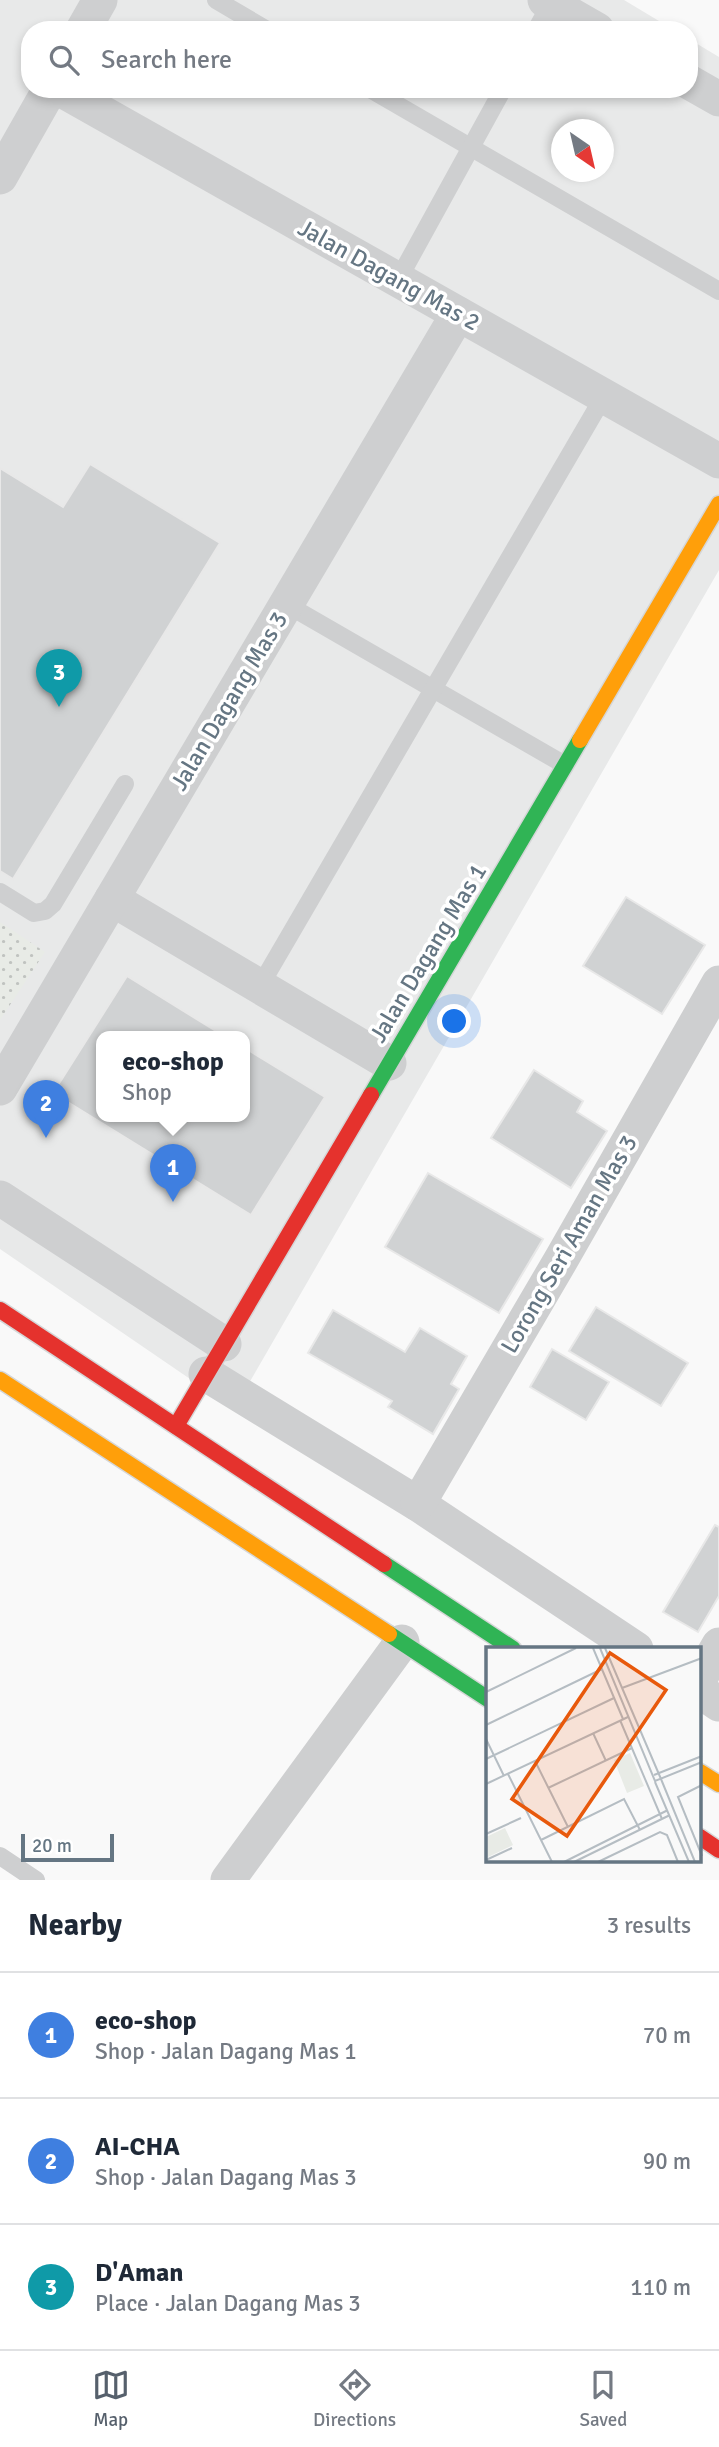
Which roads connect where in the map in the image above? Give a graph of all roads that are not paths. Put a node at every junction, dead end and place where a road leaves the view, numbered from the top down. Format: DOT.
graph roads {
  1 [pos="100,0"];
  2 [pos="216,0"];
  3 [pos="544,11"];
  4 [pos="88,21"];
  5 [pos="252,21"];
  6 [pos="572,21"];
  7 [pos="698,87"];
  8 [pos="45,98"];
  9 [pos="76,98"];
  10 [pos="385,98"];
  11 [pos="498,98"];
  12 [pos="719,99"];
  13 [pos="471,148"];
  14 [pos="0,177"];
  15 [pos="398,280"];
  16 [pos="719,291"];
  17 [pos="458,314"];
  18 [pos="604,396"];
  19 [pos="719,461"];
  20 [pos="719,504"];
  21 [pos="286,604"];
  22 [pos="433,689"];
  23 [pos="565,765"];
  24 [pos="125,785"];
  25 [pos="0,892"];
  26 [pos="112,899"];
  27 [pos="719,983"];
  28 [pos="260,986"];
  29 [pos="389,1063"];
  30 [pos="0,1088"];
  31 [pos="0,1198"];
  32 [pos="0,1310"];
  33 [pos="224,1344"];
  34 [pos="206,1374"];
  35 [pos="0,1380"];
  36 [pos="176,1426"];
  37 [pos="418,1504"];
  38 [pos="402,1642"];
  39 [pos="719,1645"];
  40 [pos="510,1647"];
  41 [pos="633,1647"];
  42 [pos="702,1675"];
  43 [pos="702,1692"];
  44 [pos="486,1698"];
  45 [pos="719,1704"];
  46 [pos="702,1773"];
  47 [pos="719,1784"];
  48 [pos="702,1838"];
  49 [pos="719,1850"];
  50 [pos="0,1856"];
  51 [pos="36,1880"];
  52 [pos="228,1880"];
  1 -- 4 [label="street"];
  2 -- 5 [label="lane"];
  3 -- 6 [label="street"];
  7 -- 12 [label="street"];
  8 -- 14 [label="street"];
  9 -- 15 [label="street, Jalan Dagang Mas 2"];
  10 -- 13 [label="lane"];
  11 -- 13 [label="lane"];
  13 -- 15 [label="lane"];
  13 -- 16 [label="lane"];
  15 -- 17 [label="street, Jalan Dagang Mas 2"];
  17 -- 18 [label="street, Jalan Dagang Mas 2"];
  17 -- 21 [label="street, Jalan Dagang Mas 3"];
  18 -- 19 [label="street, Jalan Dagang Mas 2"];
  18 -- 22 [label="lane"];
  20 -- 23 [label="main road, Jalan Dagang Mas 1"];
  21 -- 22 [label="lane"];
  21 -- 26 [label="street, Jalan Dagang Mas 3"];
  22 -- 23 [label="lane"];
  22 -- 28 [label="lane"];
  23 -- 29 [label="main road, Jalan Dagang Mas 1"];
  24 -- 25 [label="lane"];
  26 -- 28 [label="street"];
  26 -- 30 [label="street, Jalan Dagang Mas 3"];
  27 -- 37 [label="street, Lorong Seri Aman Mas 3"];
  28 -- 29 [label="street"];
  29 -- 33 [label="main road, Jalan Dagang Mas 1"];
  31 -- 33 [label="street"];
  32 -- 36 [label="main road"];
  33 -- 34 [label="main road, Jalan Dagang Mas 1"];
  34 -- 36 [label="main road, Jalan Dagang Mas 1"];
  34 -- 37 [label="street"];
  35 -- 38 [label="main road"];
  36 -- 40 [label="main road"];
  37 -- 41 [label="street"];
  38 -- 44 [label="main road"];
  38 -- 52 [label="street"];
  39 -- 42 [label="street"];
  43 -- 45 [label="street"];
  46 -- 47 [label="main road"];
  48 -- 49 [label="main road"];
  50 -- 51 [label="lane"];
}
